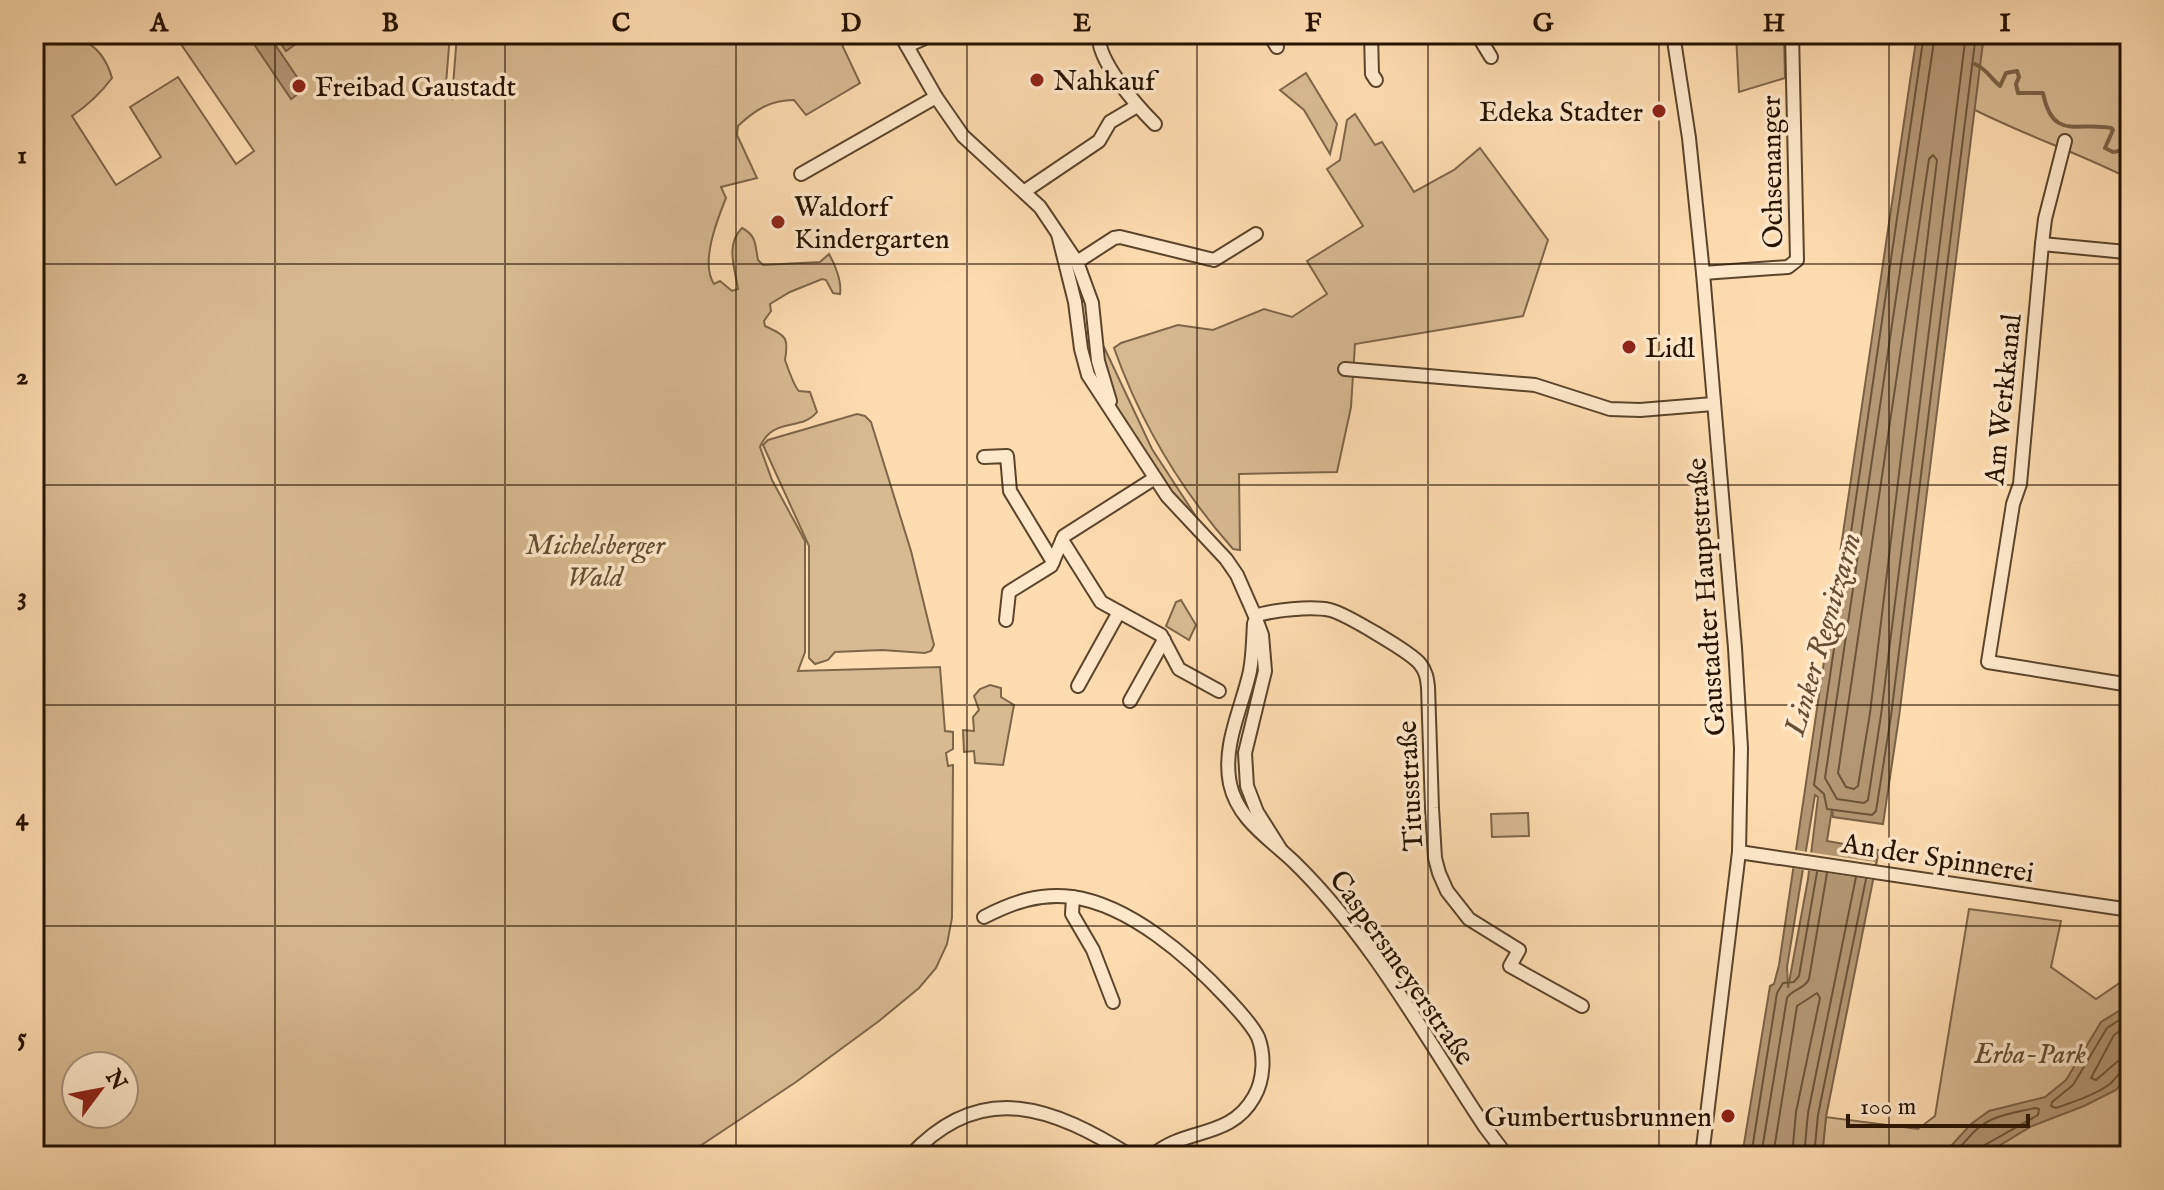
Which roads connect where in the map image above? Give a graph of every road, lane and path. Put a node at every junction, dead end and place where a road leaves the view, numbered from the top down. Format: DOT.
graph roads {
  1 [pos="900,34"];
  2 [pos="934,34"];
  3 [pos="1099,34"];
  4 [pos="1269,34"];
  5 [pos="1371,34"];
  6 [pos="1477,34"];
  7 [pos="1673,34"];
  8 [pos="1792,34"];
  9 [pos="907,46"];
  10 [pos="1277,47"];
  11 [pos="1491,57"];
  12 [pos="1376,80"];
  13 [pos="936,97"];
  14 [pos="1137,106"];
  15 [pos="1155,124"];
  16 [pos="2065,141"];
  17 [pos="801,174"];
  18 [pos="1025,191"];
  19 [pos="1058,234"];
  20 [pos="1256,234"];
  21 [pos="2042,244"];
  22 [pos="2130,259"];
  23 [pos="1077,262"];
  24 [pos="1703,273"];
  25 [pos="1345,369"];
  26 [pos="1713,404"];
  27 [pos="1117,419"];
  28 [pos="984,457"];
  29 [pos="1155,478"];
  30 [pos="1062,540"];
  31 [pos="1053,562"];
  32 [pos="1119,612"];
  33 [pos="1255,616"];
  34 [pos="1006,620"];
  35 [pos="1164,640"];
  36 [pos="2130,685"];
  37 [pos="1078,686"];
  38 [pos="1219,691"];
  39 [pos="1130,701"];
  40 [pos="1739,852"];
  41 [pos="1073,897"];
  42 [pos="2130,910"];
  43 [pos="984,917"];
  44 [pos="1113,1002"];
  45 [pos="1582,1006"];
  46 [pos="910,1156"];
  47 [pos="1131,1156"];
  48 [pos="1152,1156"];
  49 [pos="1507,1156"];
  50 [pos="1702,1156"];
  1 -- 9 [label="street, Caspersmeyerstraße"];
  2 -- 9 [label="street"];
  3 -- 14 [label="street"];
  4 -- 10 [label="street"];
  5 -- 12 [label="street"];
  6 -- 11 [label="street"];
  7 -- 24 [label="street, Gaustadter Hauptstraße"];
  8 -- 24 [label="street, Ochsenanger"];
  9 -- 13 [label="street, Caspersmeyerstraße"];
  13 -- 17 [label="street"];
  13 -- 18 [label="street, Caspersmeyerstraße"];
  14 -- 15 [label="street"];
  14 -- 18 [label="street"];
  16 -- 21 [label="street, Am Werkkanal"];
  18 -- 19 [label="street, Caspersmeyerstraße"];
  19 -- 23 [label="street, Caspersmeyerstraße"];
  19 -- 27 [label="street, Caspersmeyerstraße"];
  20 -- 23 [label="street"];
  21 -- 22 [label="street"];
  21 -- 36 [label="street, Am Werkkanal"];
  23 -- 27 [label="street, Caspersmeyerstraße"];
  24 -- 26 [label="street, Gaustadter Hauptstraße"];
  25 -- 26 [label="street"];
  26 -- 40 [label="street, Gaustadter Hauptstraße"];
  27 -- 29 [label="street, Caspersmeyerstraße"];
  28 -- 31 [label="street"];
  29 -- 30 [label="street"];
  29 -- 33 [label="street, Caspersmeyerstraße"];
  30 -- 31 [label="street"];
  30 -- 32 [label="street"];
  31 -- 34 [label="street"];
  32 -- 35 [label="street"];
  32 -- 37 [label="street"];
  33 -- 45 [label="street, Titusstraße"];
  33 -- 49 [label="street, Caspersmeyerstraße"];
  35 -- 38 [label="street"];
  35 -- 39 [label="street"];
  40 -- 42 [label="street, An der Spinnerei"];
  40 -- 50 [label="street, Gaustadter Hauptstraße"];
  41 -- 43 [label="street"];
  41 -- 44 [label="street"];
  41 -- 48 [label="street"];
  46 -- 47 [label="street"];
}
